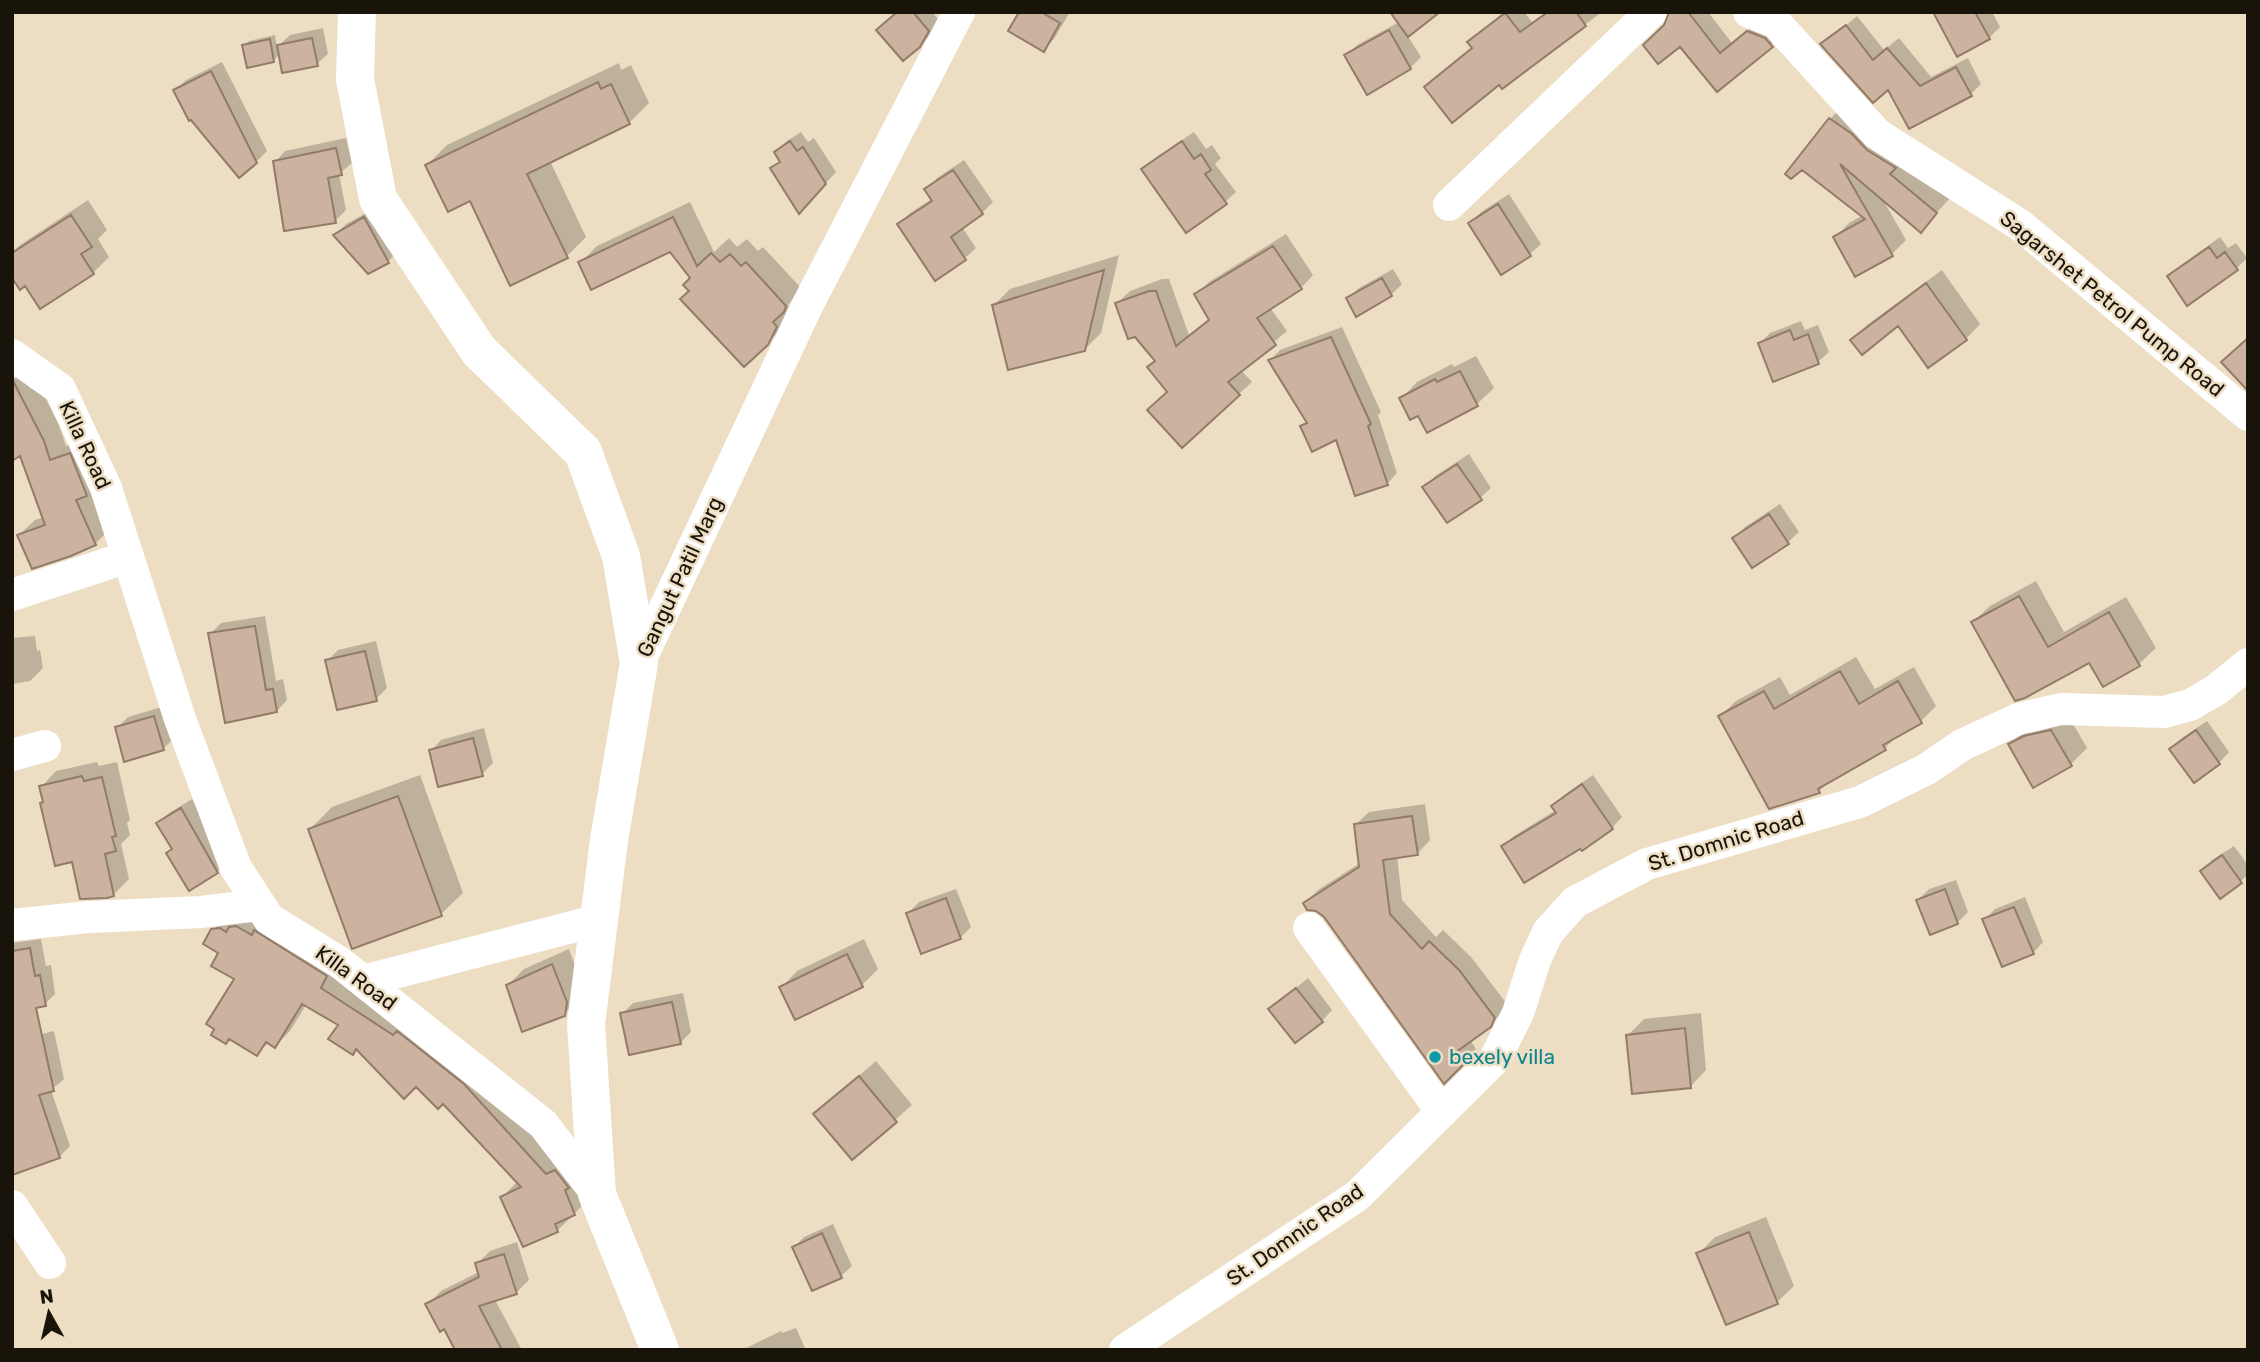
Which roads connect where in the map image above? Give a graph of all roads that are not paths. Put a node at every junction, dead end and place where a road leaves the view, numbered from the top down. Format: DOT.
graph roads {
  1 [pos="357,12"];
  2 [pos="959,12"];
  3 [pos="1651,12"];
  4 [pos="1773,16"];
  5 [pos="1449,205"];
  6 [pos="12,355"];
  7 [pos="2248,415"];
  8 [pos="128,557"];
  9 [pos="12,595"];
  10 [pos="639,663"];
  11 [pos="2248,664"];
  12 [pos="46,746"];
  13 [pos="12,755"];
  14 [pos="260,905"];
  15 [pos="599,920"];
  16 [pos="12,925"];
  17 [pos="1309,928"];
  18 [pos="363,981"];
  19 [pos="1442,1112"];
  20 [pos="597,1194"];
  21 [pos="12,1206"];
  22 [pos="50,1264"];
  23 [pos="660,1350"];
  24 [pos="1125,1350"];
  1 -- 10 [label="main road"];
  2 -- 10 [label="street, Gangut Patil Marg"];
  3 -- 5 [label="street"];
  4 -- 7 [label="street, Sagarshet Petrol Pump Road"];
  6 -- 8 [label="street, Killa Road"];
  8 -- 9 [label="street"];
  8 -- 14 [label="street, Killa Road"];
  10 -- 15 [label="main road, Gangut Patil Marg"];
  11 -- 19 [label="street, St. Domnic Road"];
  12 -- 13 [label="street"];
  14 -- 16 [label="street"];
  14 -- 18 [label="street, Killa Road"];
  15 -- 18 [label="street"];
  15 -- 20 [label="main road, Gangut Patil Marg"];
  17 -- 19 [label="street"];
  18 -- 20 [label="street, Killa Road"];
  19 -- 24 [label="street, St. Domnic Road"];
  20 -- 23 [label="main road, Killa Road"];
  21 -- 22 [label="street"];
}
